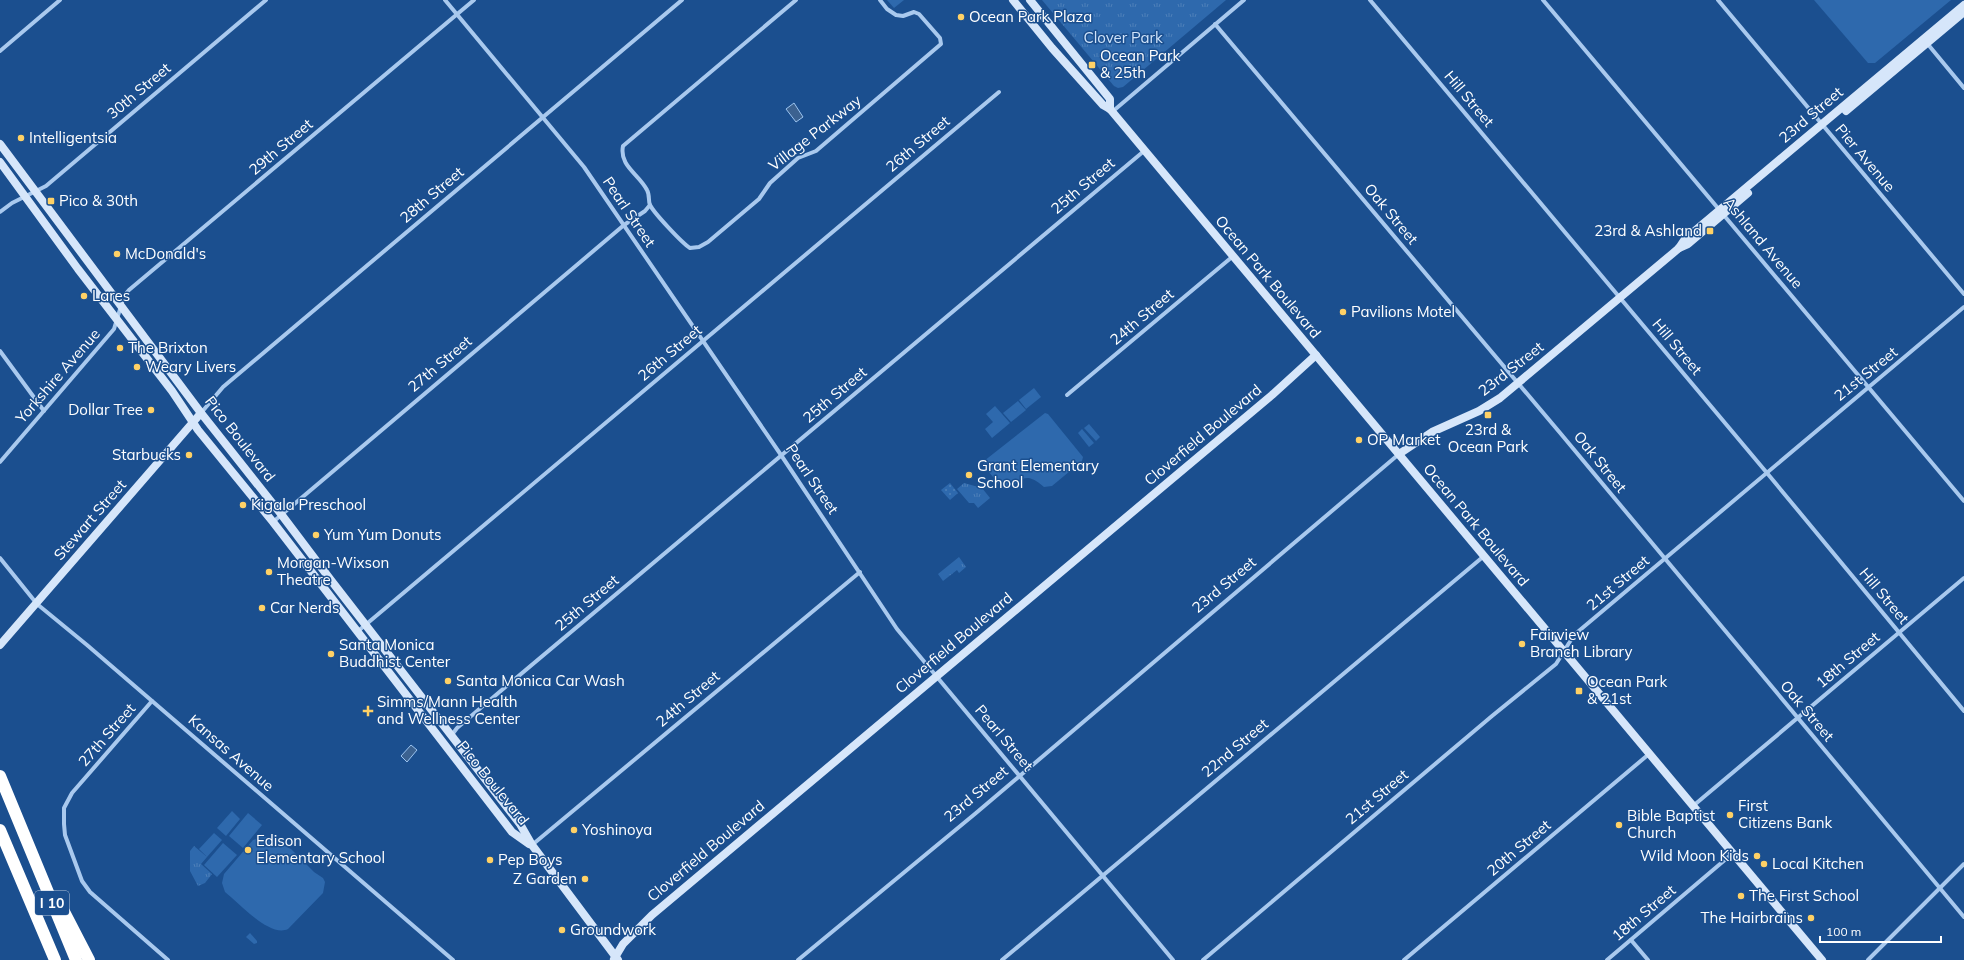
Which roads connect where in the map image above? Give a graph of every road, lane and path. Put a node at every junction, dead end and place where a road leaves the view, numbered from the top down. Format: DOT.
graph roads {
  1 [pos="60,0"];
  2 [pos="266,0"];
  3 [pos="445,0"];
  4 [pos="474,0"];
  5 [pos="682,0"];
  6 [pos="796,0"];
  7 [pos="880,0"];
  8 [pos="1013,0"];
  9 [pos="1030,0"];
  10 [pos="1244,0"];
  11 [pos="1370,0"];
  12 [pos="1544,0"];
  13 [pos="1718,0"];
  14 [pos="1964,4"];
  15 [pos="1964,12"];
  16 [pos="457,14"];
  17 [pos="1215,24"];
  18 [pos="1925,41"];
  19 [pos="0,51"];
  20 [pos="1964,88"];
  21 [pos="999,92"];
  22 [pos="1111,110"];
  23 [pos="543,117"];
  24 [pos="1824,126"];
  25 [pos="0,144"];
  26 [pos="1144,151"];
  27 [pos="0,162"];
  28 [pos="35,191"];
  29 [pos="25,196"];
  30 [pos="650,205"];
  31 [pos="0,212"];
  32 [pos="1721,212"];
  33 [pos="624,225"];
  34 [pos="1232,257"];
  35 [pos="1964,294"];
  36 [pos="1620,298"];
  37 [pos="1964,307"];
  38 [pos="121,308"];
  39 [pos="118,321"];
  40 [pos="703,341"];
  41 [pos="0,351"];
  42 [pos="1316,355"];
  43 [pos="1518,384"];
  44 [pos="1869,387"];
  45 [pos="1067,395"];
  46 [pos="44,411"];
  47 [pos="201,413"];
  48 [pos="193,422"];
  49 [pos="1399,454"];
  50 [pos="782,456"];
  51 [pos="0,462"];
  52 [pos="1767,473"];
  53 [pos="1964,501"];
  54 [pos="281,514"];
  55 [pos="273,522"];
  56 [pos="1484,556"];
  57 [pos="0,558"];
  58 [pos="1665,560"];
  59 [pos="860,572"];
  60 [pos="1964,578"];
  61 [pos="37,604"];
  62 [pos="365,625"];
  63 [pos="357,632"];
  64 [pos="1899,633"];
  65 [pos="0,646"];
  66 [pos="1563,652"];
  67 [pos="937,676"];
  68 [pos="413,687"];
  69 [pos="406,693"];
  70 [pos="152,701"];
  71 [pos="1964,711"];
  72 [pos="1797,718"];
  73 [pos="451,736"];
  74 [pos="446,747"];
  75 [pos="1649,754"];
  76 [pos="1019,775"];
  77 [pos="0,776"];
  78 [pos="1693,806"];
  79 [pos="0,830"];
  80 [pos="532,845"];
  81 [pos="29,846"];
  82 [pos="1733,853"];
  83 [pos="1964,864"];
  84 [pos="1103,875"];
  85 [pos="1940,888"];
  86 [pos="26,892"];
  87 [pos="1964,917"];
  88 [pos="1631,940"];
  89 [pos="614,959"];
  90 [pos="46,960"];
  91 [pos="55,960"];
  92 [pos="76,960"];
  93 [pos="89,960"];
  94 [pos="168,960"];
  95 [pos="453,960"];
  96 [pos="798,960"];
  97 [pos="1002,960"];
  98 [pos="1174,960"];
  99 [pos="1203,960"];
  100 [pos="1404,960"];
  101 [pos="1607,960"];
  102 [pos="1648,960"];
  103 [pos="1822,960"];
  104 [pos="1868,960"];
  1 -- 19 [label="street"];
  2 -- 28 [label="street, 30th Street"];
  3 -- 16 [label="street, Pearl Street"];
  4 -- 16 [label="street, 29th Street"];
  5 -- 23 [label="street, 28th Street"];
  6 -- 30 [label="street, Village Parkway"];
  7 -- 30 [label="street, Village Parkway"];
  8 -- 22 [label="street, Ocean Park Boulevard"];
  9 -- 22 [label="street, Ocean Park Boulevard"];
  10 -- 17 [label="street"];
  11 -- 36 [label="street, Hill Street"];
  12 -- 32 [label="street, Ashland Avenue"];
  13 -- 24 [label="street, Pier Avenue"];
  14 -- 18 [label="street, 23rd Street"];
  15 -- 18 [label="street, 23rd Street"];
  16 -- 23 [label="street, Pearl Street"];
  16 -- 38 [label="street, 29th Street"];
  17 -- 22 [label="street"];
  17 -- 43 [label="street, Oak Street"];
  18 -- 20 [label="street"];
  18 -- 24 [label="street, 23rd Street"];
  21 -- 40 [label="street, 26th Street"];
  22 -- 26 [label="street, Ocean Park Boulevard"];
  23 -- 33 [label="street, Pearl Street"];
  23 -- 47 [label="street, 28th Street"];
  24 -- 32 [label="street, 23rd Street"];
  24 -- 35 [label="street, Pier Avenue"];
  25 -- 28 [label="street, Pico Boulevard"];
  26 -- 34 [label="street, Ocean Park Boulevard"];
  26 -- 50 [label="street, 25th Street"];
  27 -- 29 [label="street, Pico Boulevard"];
  28 -- 29 [label="street, 30th Street"];
  28 -- 38 [label="street, Pico Boulevard"];
  29 -- 31 [label="street, 30th Street"];
  29 -- 39 [label="street, Pico Boulevard"];
  30 -- 33 [label="street, 27th Street"];
  32 -- 36 [label="street, 23rd Street"];
  32 -- 44 [label="street, Ashland Avenue"];
  33 -- 40 [label="street, Pearl Street"];
  33 -- 54 [label="street, 27th Street"];
  34 -- 42 [label="street, Ocean Park Boulevard"];
  34 -- 45 [label="street, 24th Street"];
  36 -- 43 [label="street, 23rd Street"];
  36 -- 52 [label="street, Hill Street"];
  37 -- 44 [label="street, 21st Street"];
  38 -- 39 [label="street, 29th Street"];
  38 -- 47 [label="street, Pico Boulevard"];
  39 -- 46 [label="street, Yorkshire Avenue"];
  39 -- 48 [label="street, Pico Boulevard"];
  40 -- 50 [label="street, Pearl Street"];
  40 -- 62 [label="street, 26th Street"];
  41 -- 46 [label="street"];
  42 -- 49 [label="street, Ocean Park Boulevard"];
  42 -- 67 [label="street, Cloverfield Boulevard"];
  43 -- 49 [label="street, 23rd Street"];
  43 -- 58 [label="street, Oak Street"];
  44 -- 52 [label="street, 21st Street"];
  44 -- 53 [label="street, Ashland Avenue"];
  46 -- 51 [label="street, Yorkshire Avenue"];
  47 -- 48 [label="street, Stewart Street"];
  47 -- 54 [label="street, Pico Boulevard"];
  48 -- 55 [label="street, Pico Boulevard"];
  48 -- 61 [label="street, Stewart Street"];
  49 -- 56 [label="street, Ocean Park Boulevard"];
  49 -- 76 [label="street, 23rd Street"];
  50 -- 59 [label="street, Pearl Street"];
  50 -- 73 [label="street, 25th Street"];
  52 -- 58 [label="street, 21st Street"];
  52 -- 64 [label="street, Hill Street"];
  54 -- 55 [label="street, 27th Street"];
  54 -- 62 [label="street, Pico Boulevard"];
  55 -- 63 [label="street, Pico Boulevard"];
  56 -- 66 [label="street, Ocean Park Boulevard"];
  56 -- 84 [label="street, 22nd Street"];
  57 -- 61 [label="street, Kansas Avenue"];
  58 -- 66 [label="street, 21st Street"];
  58 -- 72 [label="street, Oak Street"];
  59 -- 67 [label="street, Pearl Street"];
  59 -- 80 [label="street, 24th Street"];
  60 -- 64 [label="street, 18th Street"];
  61 -- 65 [label="street, Stewart Street"];
  61 -- 70 [label="street, Kansas Avenue"];
  62 -- 63 [label="street, 26th Street"];
  62 -- 68 [label="street, Pico Boulevard"];
  63 -- 69 [label="street, Pico Boulevard"];
  64 -- 71 [label="street, Hill Street"];
  64 -- 72 [label="street, 18th Street"];
  66 -- 75 [label="street, Ocean Park Boulevard"];
  66 -- 99 [label="street, 21st Street"];
  67 -- 76 [label="street, Pearl Street"];
  67 -- 89 [label="street, Cloverfield Boulevard"];
  68 -- 69 [label="street"];
  68 -- 73 [label="street, Pico Boulevard"];
  69 -- 74 [label="street, Pico Boulevard"];
  70 -- 94 [label="street, 27th Street"];
  70 -- 95 [label="street, Kansas Avenue"];
  72 -- 78 [label="street, 18th Street"];
  72 -- 85 [label="street, Oak Street"];
  73 -- 74 [label="street"];
  73 -- 80 [label="street, Pico Boulevard"];
  74 -- 80 [label="street, Pico Boulevard"];
  75 -- 78 [label="street, Ocean Park Boulevard"];
  75 -- 100 [label="street, 20th Street"];
  76 -- 84 [label="street, Pearl Street"];
  76 -- 96 [label="street, 23rd Street"];
  77 -- 81 [label="highway, I 10"];
  78 -- 82 [label="street, Ocean Park Boulevard"];
  79 -- 86 [label="highway, I 10"];
  80 -- 89 [label="street, Pico Boulevard"];
  81 -- 92 [label="highway, I 10"];
  81 -- 93 [label="highway"];
  82 -- 88 [label="street, 18th Street"];
  82 -- 103 [label="street, Ocean Park Boulevard"];
  83 -- 85 [label="street"];
  84 -- 97 [label="street, 22nd Street"];
  84 -- 98 [label="street, Pearl Street"];
  85 -- 87 [label="street, Oak Street"];
  85 -- 104 [label="street"];
  86 -- 90 [label="highway"];
  86 -- 91 [label="highway, I 10"];
  88 -- 101 [label="street, 18th Street"];
  88 -- 102 [label="street"];
}
